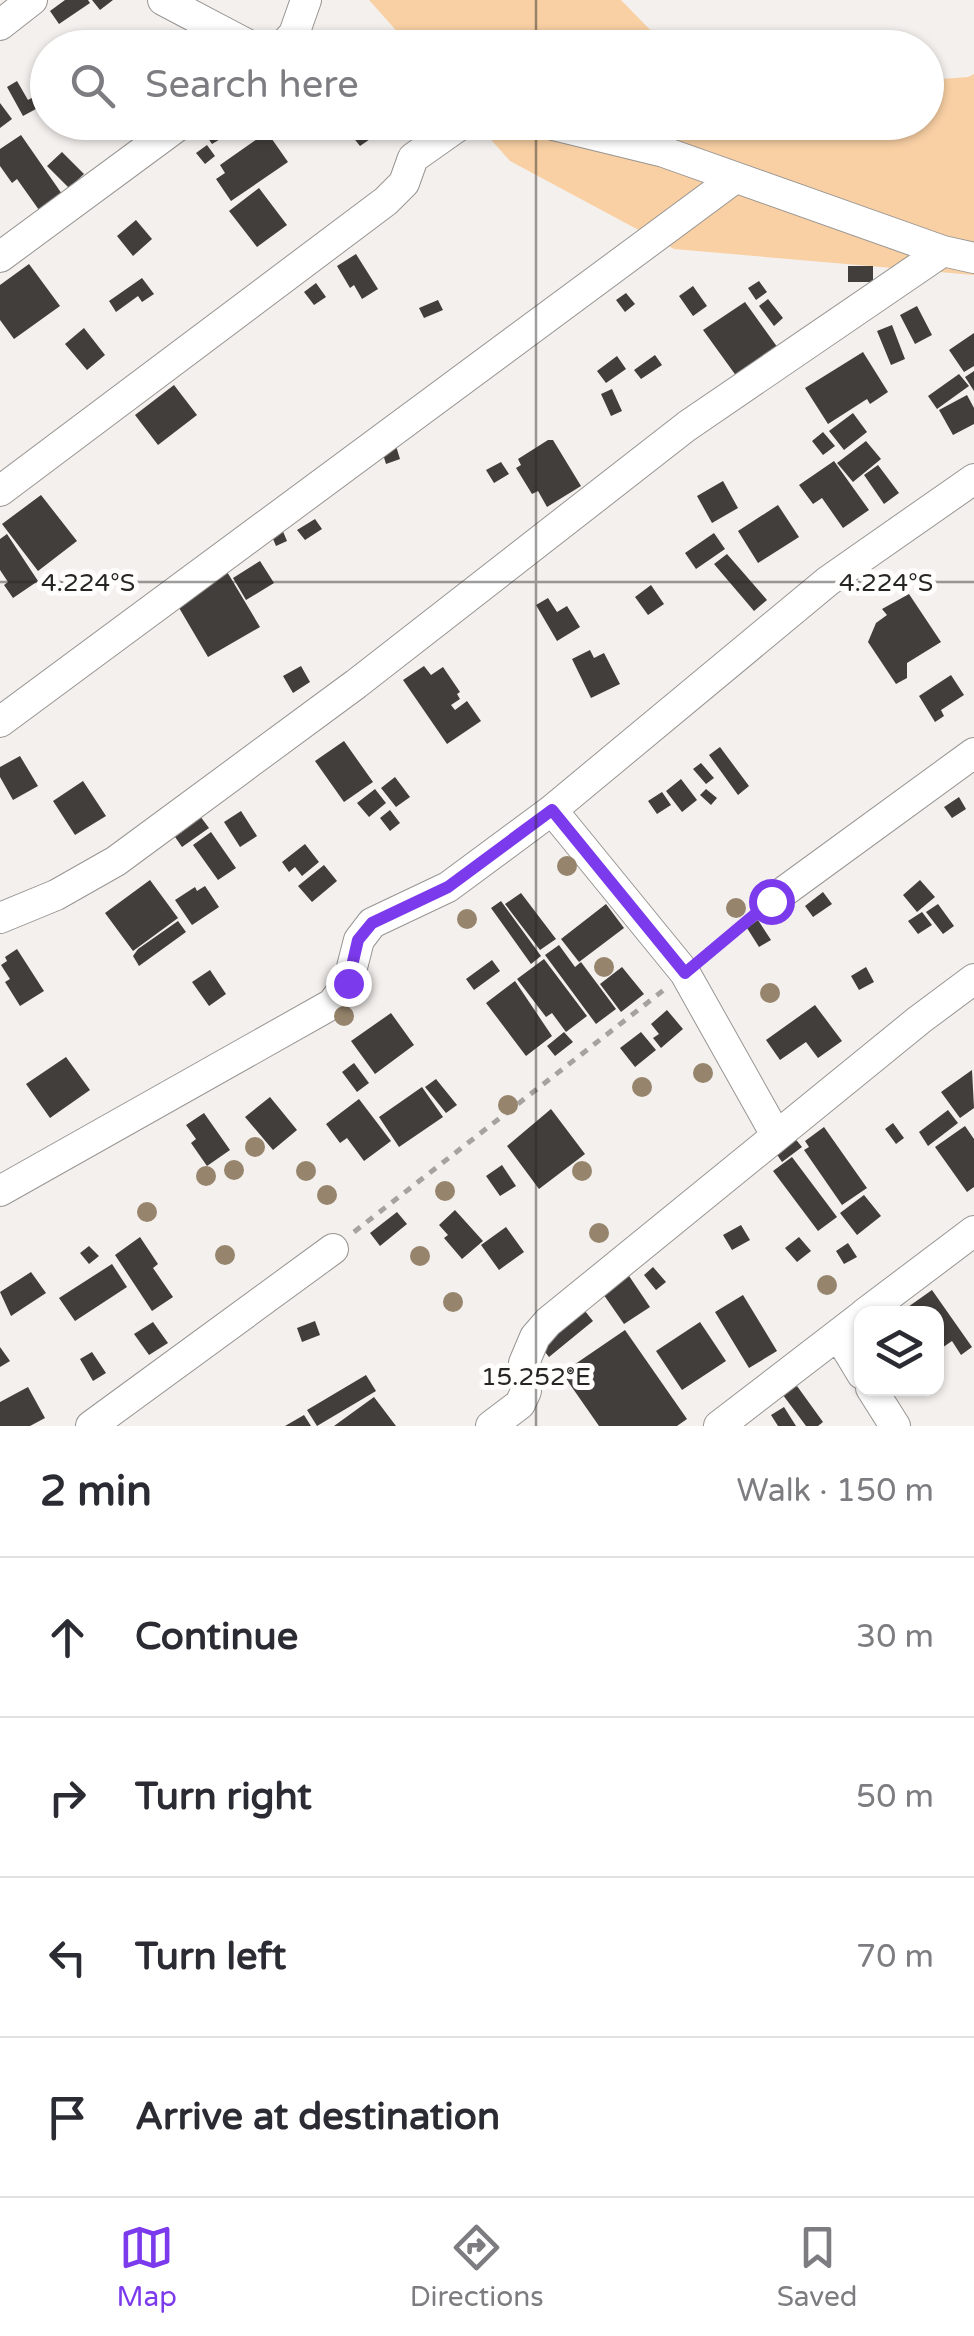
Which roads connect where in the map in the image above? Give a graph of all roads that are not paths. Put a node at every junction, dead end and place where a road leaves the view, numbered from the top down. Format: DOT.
graph roads {
  1 [pos="32,0"];
  2 [pos="162,0"];
  3 [pos="306,0"];
  4 [pos="0,24"];
  5 [pos="220,30"];
  6 [pos="295,30"];
  7 [pos="159,140"];
  8 [pos="438,140"];
  9 [pos="615,140"];
  10 [pos="735,178"];
  11 [pos="943,250"];
  12 [pos="0,257"];
  13 [pos="974,258"];
  14 [pos="974,479"];
  15 [pos="0,491"];
  16 [pos="0,722"];
  17 [pos="974,754"];
  18 [pos="552,810"];
  19 [pos="771,901"];
  20 [pos="0,918"];
  21 [pos="974,979"];
  22 [pos="776,1136"];
  23 [pos="0,1190"];
  24 [pos="974,1231"];
  25 [pos="333,1249"];
  26 [pos="876,1306"];
  27 [pos="854,1323"];
  28 [pos="876,1396"];
  29 [pos="91,1426"];
  30 [pos="491,1426"];
  31 [pos="719,1426"];
  32 [pos="895,1426"];
  1 -- 4 [label="street"];
  2 -- 5 [label="street"];
  3 -- 6 [label="street"];
  7 -- 12 [label="street"];
  8 -- 15 [label="street"];
  9 -- 10 [label="street"];
  10 -- 11 [label="street"];
  10 -- 16 [label="street"];
  11 -- 13 [label="street"];
  11 -- 20 [label="street"];
  14 -- 18 [label="street"];
  17 -- 19 [label="street"];
  18 -- 22 [label="street"];
  18 -- 23 [label="street"];
  21 -- 22 [label="street"];
  22 -- 30 [label="street"];
  24 -- 26 [label="street"];
  25 -- 29 [label="street"];
  27 -- 31 [label="street"];
  28 -- 32 [label="street"];
}
